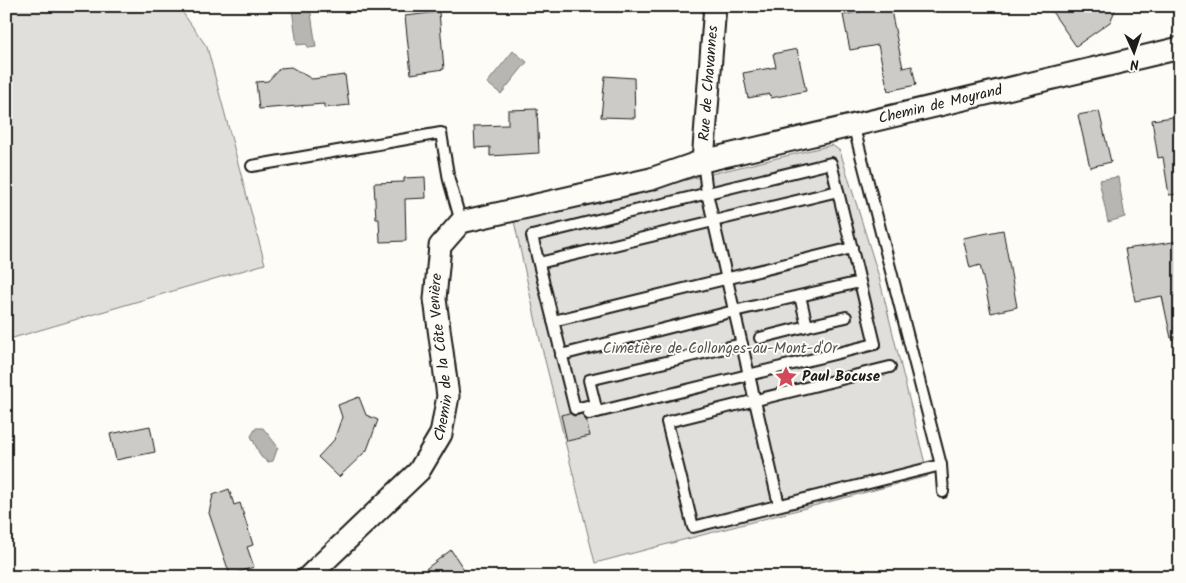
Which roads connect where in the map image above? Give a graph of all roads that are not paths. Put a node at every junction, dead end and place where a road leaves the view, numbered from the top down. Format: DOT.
graph roads {
  1 [pos="715,6"];
  2 [pos="1180,48"];
  3 [pos="853,124"];
  4 [pos="703,161"];
  5 [pos="252,166"];
  6 [pos="838,191"];
  7 [pos="707,193"];
  8 [pos="713,221"];
  9 [pos="462,222"];
  10 [pos="852,248"];
  11 [pos="539,263"];
  12 [pos="727,279"];
  13 [pos="860,282"];
  14 [pos="800,296"];
  15 [pos="734,311"];
  16 [pos="846,317"];
  17 [pos="553,321"];
  18 [pos="807,326"];
  19 [pos="760,338"];
  20 [pos="742,344"];
  21 [pos="562,355"];
  22 [pos="890,367"];
  23 [pos="749,375"];
  24 [pos="755,400"];
  25 [pos="597,412"];
  26 [pos="941,465"];
  27 [pos="943,492"];
  28 [pos="779,506"];
  29 [pos="308,577"];
  1 -- 4 [label="street, Rue de Chavannes"];
  2 -- 3 [label="street, Chemin de Moyrand"];
  3 -- 4 [label="street, Chemin de Moyrand"];
  3 -- 26 [label="lane"];
  4 -- 7 [label="lane"];
  4 -- 9 [label="street"];
  5 -- 9 [label="lane"];
  6 -- 7 [label="lane"];
  6 -- 8 [label="lane"];
  6 -- 10 [label="lane"];
  7 -- 8 [label="lane"];
  7 -- 11 [label="lane"];
  8 -- 11 [label="lane"];
  8 -- 12 [label="lane"];
  9 -- 29 [label="street, Chemin de la Côte Venière"];
  10 -- 12 [label="lane"];
  10 -- 13 [label="lane"];
  11 -- 17 [label="lane"];
  12 -- 15 [label="lane"];
  12 -- 17 [label="lane"];
  13 -- 14 [label="lane"];
  13 -- 23 [label="lane"];
  14 -- 15 [label="lane"];
  14 -- 18 [label="lane"];
  15 -- 20 [label="lane"];
  15 -- 21 [label="lane"];
  16 -- 18 [label="lane"];
  17 -- 21 [label="lane"];
  18 -- 19 [label="lane"];
  20 -- 23 [label="lane"];
  20 -- 25 [label="lane"];
  21 -- 25 [label="lane"];
  22 -- 24 [label="lane"];
  23 -- 24 [label="lane"];
  23 -- 25 [label="lane"];
  24 -- 28 [label="lane"];
  24 -- 28 [label="lane"];
  26 -- 27 [label="lane"];
  26 -- 28 [label="lane"];
}
